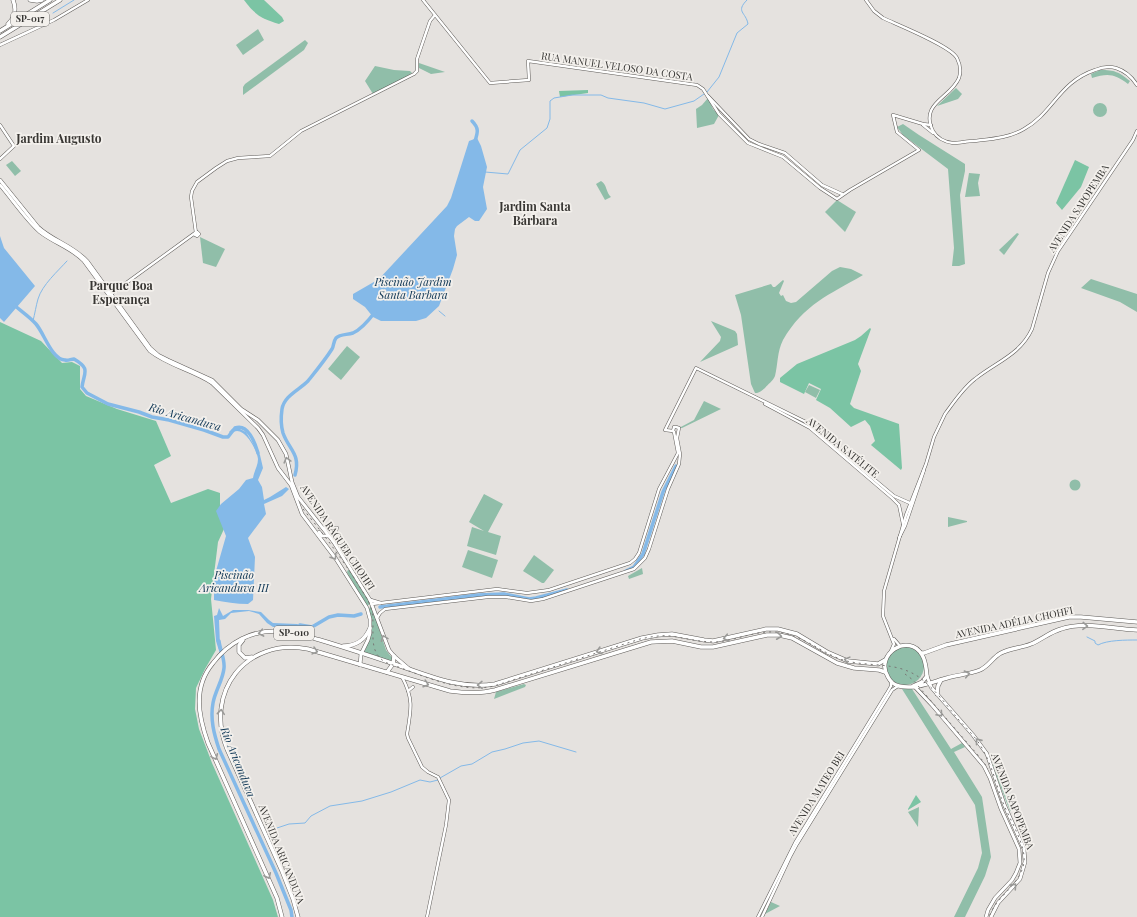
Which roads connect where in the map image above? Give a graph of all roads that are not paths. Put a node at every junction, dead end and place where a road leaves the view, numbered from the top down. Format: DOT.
graph roads {
  1 [pos="13,0"];
  2 [pos="30,0"];
  3 [pos="42,0"];
  4 [pos="50,0"];
  5 [pos="60,0"];
  6 [pos="88,0"];
  7 [pos="423,0"];
  8 [pos="866,0"];
  9 [pos="435,15"];
  10 [pos="1,30"];
  11 [pos="0,36"];
  12 [pos="0,45"];
  13 [pos="1136,81"];
  14 [pos="1137,85"];
  15 [pos="708,96"];
  16 [pos="922,124"];
  17 [pos="0,125"];
  18 [pos="931,125"];
  19 [pos="1137,131"];
  20 [pos="935,134"];
  21 [pos="0,159"];
  22 [pos="0,180"];
  23 [pos="0,185"];
  24 [pos="842,194"];
  25 [pos="111,294"];
  26 [pos="716,379"];
  27 [pos="249,409"];
  28 [pos="244,411"];
  29 [pos="667,426"];
  30 [pos="675,431"];
  31 [pos="900,500"];
  32 [pos="911,504"];
  33 [pos="899,505"];
  34 [pos="306,508"];
  35 [pos="901,511"];
  36 [pos="301,512"];
  37 [pos="304,516"];
  38 [pos="907,516"];
  39 [pos="903,525"];
  40 [pos="322,528"];
  41 [pos="328,536"];
  42 [pos="899,538"];
  43 [pos="333,541"];
  44 [pos="370,600"];
  45 [pos="380,603"];
  46 [pos="372,604"];
  47 [pos="367,608"];
  48 [pos="883,614"];
  49 [pos="377,618"];
  50 [pos="1137,622"];
  51 [pos="370,628"];
  52 [pos="1137,630"];
  53 [pos="755,632"];
  54 [pos="750,633"];
  55 [pos="660,635"];
  56 [pos="247,636"];
  57 [pos="754,638"];
  58 [pos="660,641"];
  59 [pos="340,646"];
  60 [pos="900,646"];
  61 [pos="891,651"];
  62 [pos="921,653"];
  63 [pos="361,654"];
  64 [pos="257,655"];
  65 [pos="394,656"];
  66 [pos="885,660"];
  67 [pos="393,664"];
  68 [pos="360,665"];
  69 [pos="409,669"];
  70 [pos="387,672"];
  71 [pos="885,672"];
  72 [pos="927,676"];
  73 [pos="402,677"];
  74 [pos="941,680"];
  75 [pos="891,681"];
  76 [pos="929,683"];
  77 [pos="899,686"];
  78 [pos="913,686"];
  79 [pos="413,687"];
  80 [pos="408,692"];
  81 [pos="937,694"];
  82 [pos="995,794"];
  83 [pos="1004,802"];
  84 [pos="1004,816"];
  85 [pos="1014,826"];
  86 [pos="1014,838"];
  87 [pos="1023,846"];
  88 [pos="1019,849"];
  89 [pos="282,917"];
  90 [pos="298,917"];
  91 [pos="426,917"];
  92 [pos="758,917"];
  93 [pos="762,917"];
  94 [pos="986,917"];
  95 [pos="991,917"];
  1 -- 10 [label="highway"];
  2 -- 3 [label="highway"];
  4 -- 10 [label="highway, SP-017"];
  5 -- 11 [label="highway, SP-017"];
  6 -- 12 [label="main road"];
  7 -- 9 [label="main road"];
  8 -- 18 [label="main road"];
  9 -- 15 [label="main road, RUA MANUEL VELOSO DA COSTA"];
  9 -- 25 [label="main road"];
  13 -- 14 [label="main road"];
  13 -- 20 [label="main road"];
  15 -- 24 [label="main road"];
  15 -- 24 [label="main road"];
  16 -- 18 [label="main road"];
  16 -- 20 [label="main road"];
  16 -- 24 [label="main road"];
  17 -- 21 [label="main road"];
  18 -- 20 [label="main road"];
  19 -- 32 [label="main road, AVENIDA SAPOPEMBA"];
  22 -- 25 [label="main road, AVENIDA RAGUEB CHOHFI"];
  23 -- 36 [label="main road, AVENIDA RAGUEB CHOHFI"];
  25 -- 28 [label="main road, AVENIDA RAGUEB CHOHFI"];
  26 -- 29 [label="main road, AVENIDA SATÉLITE"];
  26 -- 31 [label="main road, AVENIDA SATÉLITE"];
  26 -- 33 [label="main road, AVENIDA SATÉLITE"];
  27 -- 28 [label="main road"];
  34 -- 28 [label="main road, AVENIDA RAGUEB CHOHFI, one-way"];
  29 -- 30 [label="main road"];
  29 -- 30 [label="main road"];
  30 -- 45 [label="main road"];
  30 -- 49 [label="main road"];
  31 -- 32 [label="main road, AVENIDA SATÉLITE"];
  31 -- 33 [label="main road"];
  32 -- 38 [label="main road, AVENIDA SAPOPEMBA"];
  33 -- 35 [label="main road"];
  34 -- 36 [label="main road"];
  34 -- 40 [label="main road, AVENIDA RAGUEB CHOHFI"];
  35 -- 38 [label="main road"];
  35 -- 39 [label="main road"];
  36 -- 37 [label="main road, AVENIDA RAGUEB CHOHFI"];
  37 -- 41 [label="main road"];
  37 -- 47 [label="main road, AVENIDA RAGUEB CHOHFI, one-way"];
  38 -- 39 [label="main road, AVENIDA SAPOPEMBA"];
  38 -- 42 [label="main road, AVENIDA SAPOPEMBA"];
  39 -- 42 [label="main road, AVENIDA SAPOPEMBA"];
  40 -- 41 [label="main road, AVENIDA RAGUEB CHOHFI"];
  40 -- 43 [label="main road"];
  41 -- 43 [label="main road, AVENIDA RAGUEB CHOHFI"];
  42 -- 48 [label="main road, AVENIDA SAPOPEMBA"];
  43 -- 44 [label="main road, AVENIDA RAGUEB CHOHFI"];
  44 -- 45 [label="main road"];
  44 -- 46 [label="main road, AVENIDA RAGUEB CHOHFI"];
  45 -- 46 [label="main road"];
  46 -- 47 [label="main road"];
  46 -- 49 [label="main road, AVENIDA RAGUEB CHOHFI"];
  47 -- 51 [label="main road, AVENIDA RAGUEB CHOHFI"];
  48 -- 60 [label="main road, AVENIDA SAPOPEMBA"];
  48 -- 61 [label="main road, AVENIDA SAPOPEMBA"];
  65 -- 49 [label="main road, AVENIDA RAGUEB CHOHFI, one-way"];
  50 -- 62 [label="highway, AVENIDA ADÉLIA CHOHFI"];
  51 -- 59 [label="highway"];
  51 -- 63 [label="main road, AVENIDA RAGUEB CHOHFI"];
  74 -- 52 [label="highway, AVENIDA ADÉLIA CHOHFI, one-way"];
  53 -- 54 [label="highway, AVENIDA RAGUEB CHOHFI"];
  53 -- 57 [label="highway"];
  66 -- 53 [label="highway, AVENIDA RAGUEB CHOHFI, one-way"];
  54 -- 55 [label="highway, AVENIDA RAGUEB CHOHFI, one-way"];
  54 -- 57 [label="highway"];
  55 -- 58 [label="highway"];
  55 -- 58 [label="highway"];
  55 -- 69 [label="highway, AVENIDA RAGUEB CHOHFI, one-way"];
  59 -- 56 [label="highway, SP-010, one-way"];
  56 -- 64 [label="highway"];
  56 -- 89 [label="highway, SP-010, one-way"];
  57 -- 58 [label="highway"];
  57 -- 71 [label="highway, one-way"];
  73 -- 58 [label="highway, one-way"];
  59 -- 63 [label="highway, SP-010"];
  60 -- 61 [label="highway"];
  60 -- 62 [label="highway"];
  61 -- 66 [label="highway"];
  62 -- 72 [label="highway"];
  63 -- 67 [label="highway, SP-010"];
  63 -- 68 [label="main road, AVENIDA RAGUEB CHOHFI"];
  64 -- 68 [label="highway, AVENIDA ARICANDUVA / SP-010, one-way"];
  90 -- 64 [label="highway, AVENIDA ARICANDUVA / SP-010, one-way"];
  65 -- 67 [label="highway"];
  65 -- 69 [label="main road, AVENIDA RAGUEB CHOHFI"];
  66 -- 71 [label="highway"];
  67 -- 69 [label="highway, SP-010"];
  67 -- 70 [label="highway"];
  68 -- 70 [label="highway, AVENIDA ARICANDUVA / SP-010"];
  70 -- 73 [label="highway, AVENIDA ARICANDUVA / SP-010"];
  71 -- 75 [label="highway"];
  72 -- 76 [label="main road, AVENIDA SAPOPEMBA"];
  72 -- 78 [label="highway"];
  73 -- 80 [label="main road"];
  74 -- 76 [label="highway, AVENIDA ADÉLIA CHOHFI"];
  74 -- 81 [label="highway"];
  75 -- 77 [label="highway"];
  75 -- 92 [label="main road, AVENIDA MATEO BEI"];
  76 -- 78 [label="highway, AVENIDA ADÉLIA CHOHFI"];
  76 -- 81 [label="main road, AVENIDA SAPOPEMBA"];
  77 -- 78 [label="highway"];
  77 -- 93 [label="main road, AVENIDA MATEO BEI"];
  78 -- 82 [label="main road, AVENIDA SAPOPEMBA, one-way"];
  79 -- 80 [label="main road"];
  80 -- 91 [label="main road"];
  83 -- 81 [label="main road, AVENIDA SAPOPEMBA, one-way"];
  82 -- 83 [label="main road"];
  82 -- 84 [label="main road, AVENIDA SAPOPEMBA"];
  83 -- 85 [label="main road, AVENIDA SAPOPEMBA"];
  84 -- 85 [label="main road"];
  84 -- 86 [label="main road, AVENIDA SAPOPEMBA"];
  85 -- 87 [label="main road, AVENIDA SAPOPEMBA"];
  86 -- 87 [label="main road"];
  86 -- 88 [label="main road, AVENIDA SAPOPEMBA"];
  87 -- 88 [label="main road"];
  95 -- 87 [label="main road, AVENIDA SAPOPEMBA, one-way"];
  88 -- 94 [label="main road, AVENIDA SAPOPEMBA"];
}
